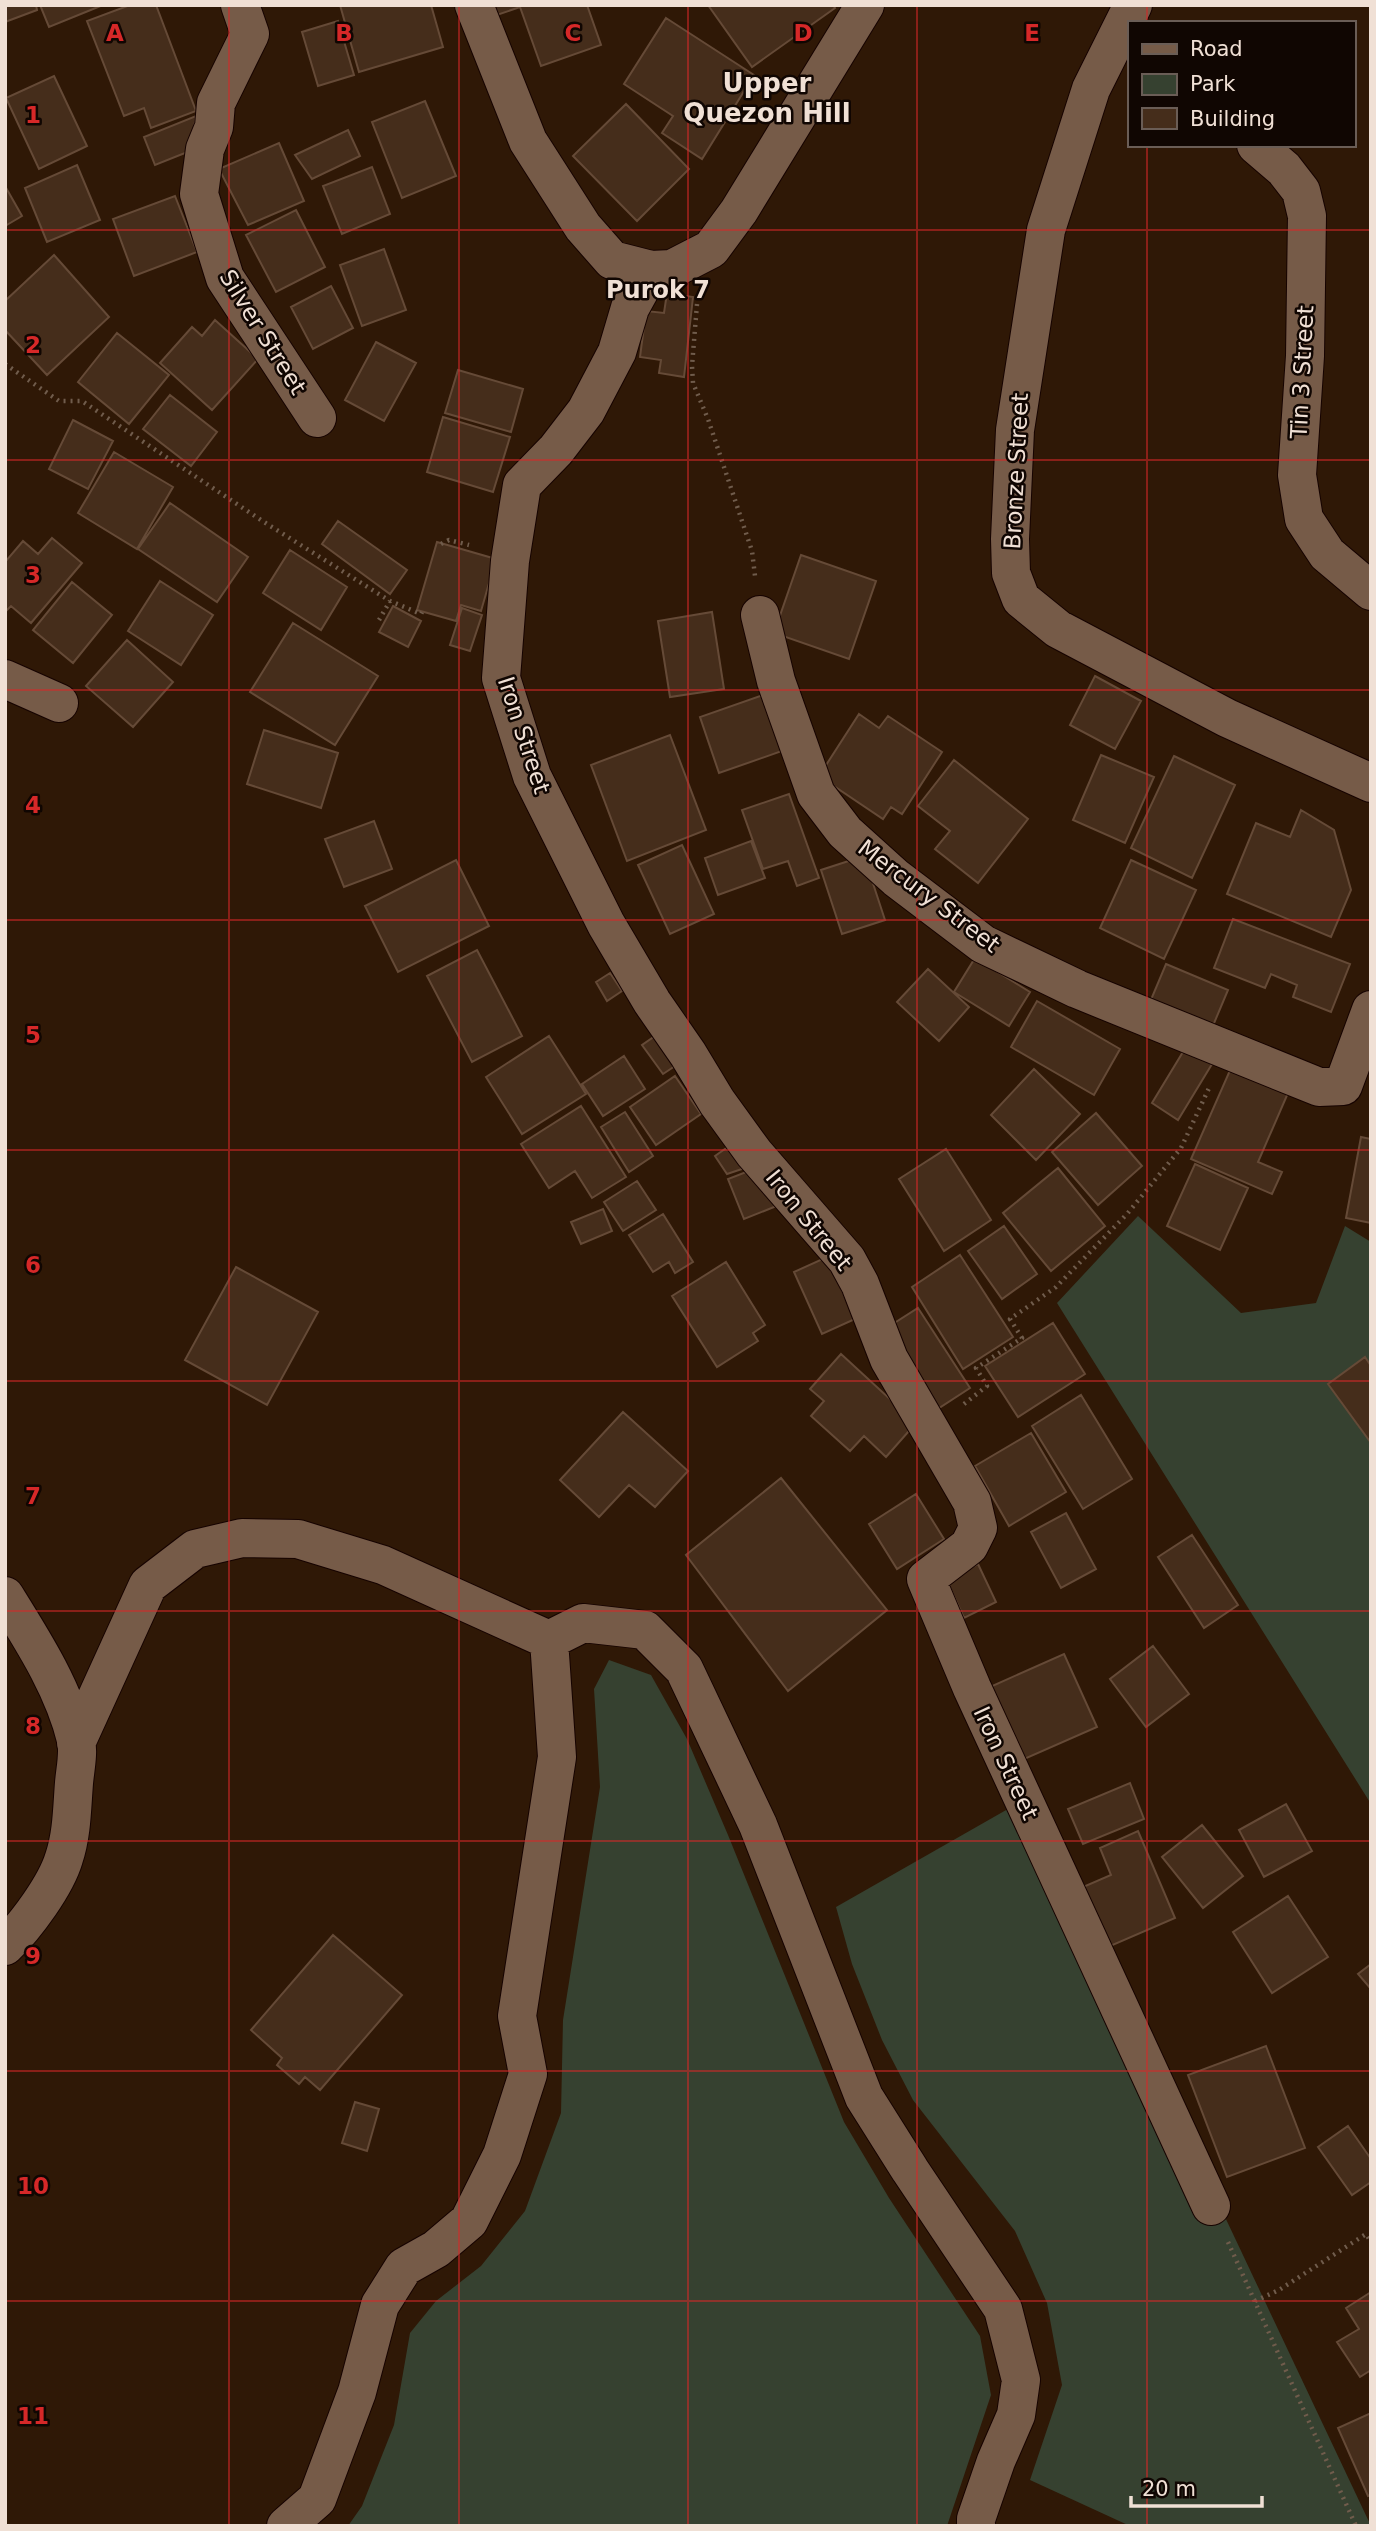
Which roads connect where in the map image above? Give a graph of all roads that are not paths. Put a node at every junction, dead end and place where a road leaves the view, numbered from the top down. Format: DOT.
graph roads {
  1 [pos="240,5"];
  2 [pos="474,5"];
  3 [pos="865,5"];
  4 [pos="1128,25"];
  5 [pos="1258,147"];
  6 [pos="651,270"];
  7 [pos="317,418"];
  8 [pos="1371,591"];
  9 [pos="760,615"];
  10 [pos="5,679"];
  11 [pos="60,703"];
  12 [pos="1371,783"];
  13 [pos="1371,1010"];
  14 [pos="5,1596"];
  15 [pos="549,1640"];
  16 [pos="76,1743"];
  17 [pos="5,1946"];
  18 [pos="1211,2206"];
  19 [pos="286,2526"];
  20 [pos="976,2526"];
  1 -- 7 [label="street, Silver Street"];
  2 -- 6 [label="street"];
  3 -- 6 [label="street"];
  4 -- 12 [label="street, Bronze Street"];
  5 -- 8 [label="street, Tin 3 Street"];
  6 -- 18 [label="street, Iron Street"];
  9 -- 13 [label="street, Mercury Street"];
  10 -- 11 [label="street"];
  14 -- 16 [label="street"];
  15 -- 16 [label="street"];
  15 -- 19 [label="street"];
  15 -- 20 [label="street"];
  16 -- 17 [label="street"];
}
